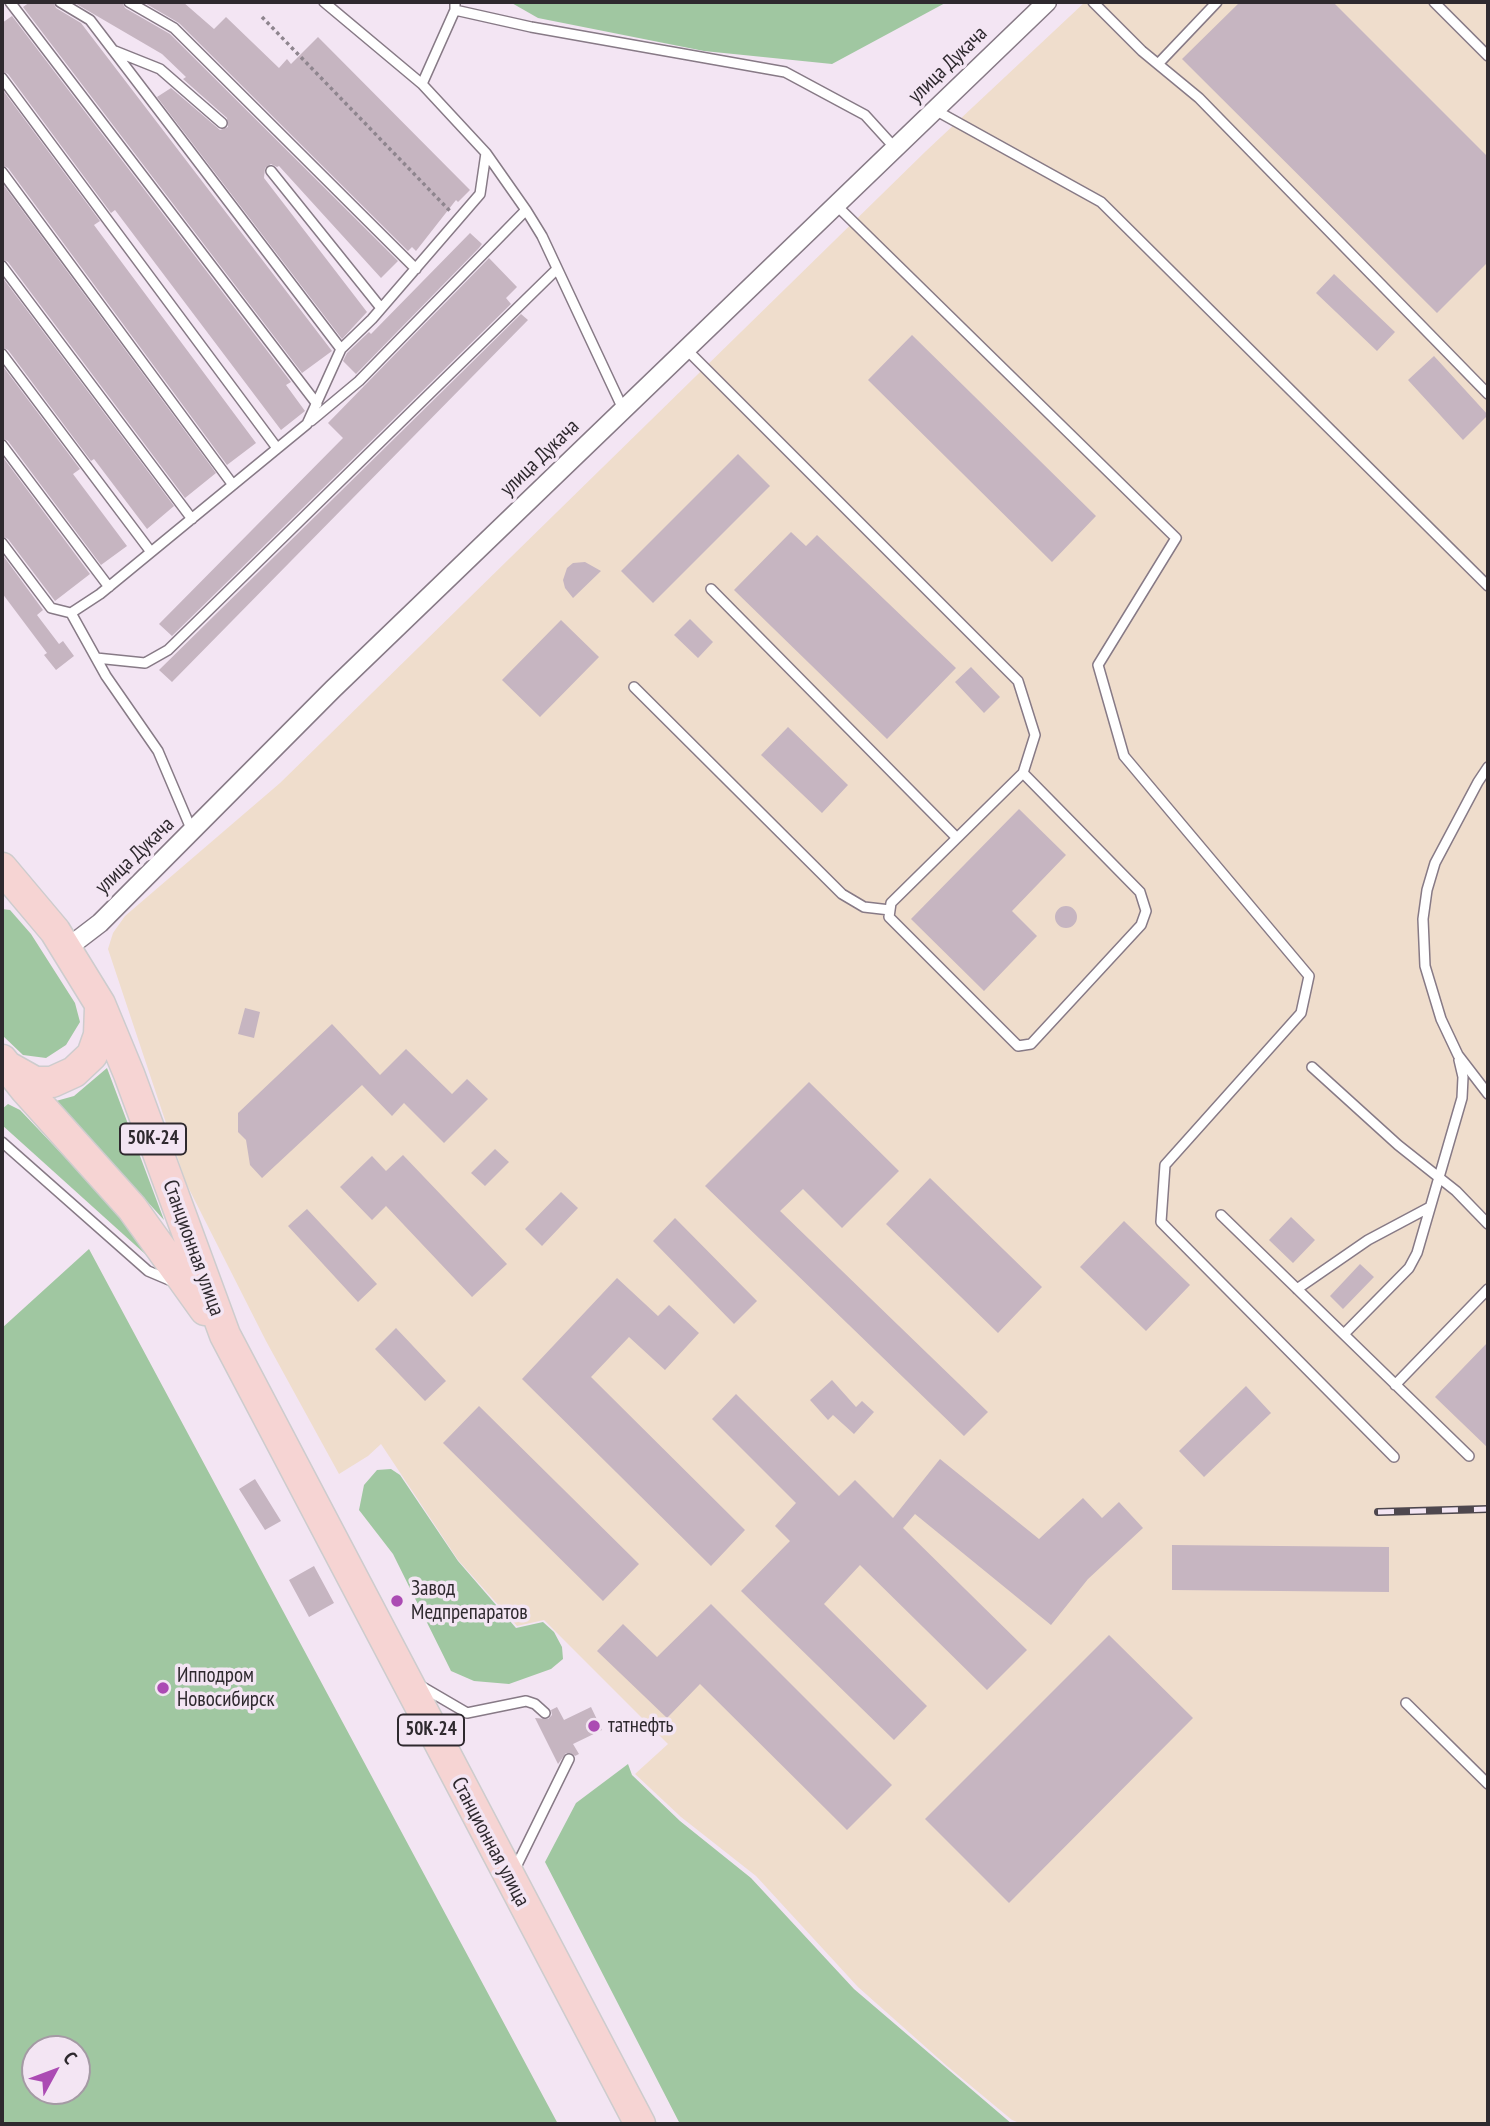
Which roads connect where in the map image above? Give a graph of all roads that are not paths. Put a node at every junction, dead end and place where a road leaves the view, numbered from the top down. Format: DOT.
graph roads {
  1 [pos="10,2"];
  2 [pos="60,2"];
  3 [pos="129,2"];
  4 [pos="324,2"];
  5 [pos="1047,2"];
  6 [pos="1094,2"];
  7 [pos="1217,2"];
  8 [pos="1434,2"];
  9 [pos="455,6"];
  10 [pos="113,50"];
  11 [pos="1488,57"];
  12 [pos="1158,64"];
  13 [pos="2,78"];
  14 [pos="422,84"];
  15 [pos="935,110"];
  16 [pos="222,123"];
  17 [pos="895,148"];
  18 [pos="486,153"];
  19 [pos="271,171"];
  20 [pos="2,172"];
  21 [pos="836,205"];
  22 [pos="526,210"];
  23 [pos="2,266"];
  24 [pos="416,269"];
  25 [pos="557,269"];
  26 [pos="381,308"];
  27 [pos="685,348"];
  28 [pos="341,349"];
  29 [pos="2,354"];
  30 [pos="1488,394"];
  31 [pos="317,404"];
  32 [pos="624,409"];
  33 [pos="307,424"];
  34 [pos="2,445"];
  35 [pos="277,449"];
  36 [pos="233,485"];
  37 [pos="192,519"];
  38 [pos="2,543"];
  39 [pos="151,552"];
  40 [pos="1488,586"];
  41 [pos="109,587"];
  42 [pos="711,589"];
  43 [pos="71,613"];
  44 [pos="96,658"];
  45 [pos="634,687"];
  46 [pos="1488,767"];
  47 [pos="1023,773"];
  48 [pos="192,832"];
  49 [pos="957,838"];
  50 [pos="2,868"];
  51 [pos="12,889"];
  52 [pos="890,910"];
  53 [pos="66,949"];
  54 [pos="100,1003"];
  55 [pos="1458,1055"];
  56 [pos="3,1066"];
  57 [pos="1312,1067"];
  58 [pos="1488,1094"];
  59 [pos="2,1142"];
  60 [pos="1438,1175"];
  61 [pos="1430,1207"];
  62 [pos="1221,1215"];
  63 [pos="1488,1224"];
  64 [pos="188,1289"];
  65 [pos="1297,1289"];
  66 [pos="1488,1289"];
  67 [pos="225,1335"];
  68 [pos="1344,1335"];
  69 [pos="1395,1385"];
  70 [pos="1469,1456"];
  71 [pos="1394,1457"];
  72 [pos="402,1675"];
  73 [pos="1406,1703"];
  74 [pos="545,1713"];
  75 [pos="569,1759"];
  76 [pos="1488,1784"];
  77 [pos="510,1878"];
  78 [pos="640,2124"];
  1 -- 31 [label="lane"];
  2 -- 10 [label="lane"];
  3 -- 24 [label="lane"];
  4 -- 14 [label="lane"];
  5 -- 15 [label="street, улица Дукача"];
  6 -- 12 [label="lane"];
  7 -- 12 [label="lane"];
  8 -- 11 [label="lane"];
  9 -- 14 [label="lane"];
  9 -- 17 [label="lane"];
  10 -- 16 [label="lane"];
  10 -- 28 [label="lane"];
  12 -- 30 [label="lane"];
  13 -- 35 [label="lane"];
  14 -- 18 [label="lane"];
  15 -- 17 [label="street, улица Дукача"];
  15 -- 40 [label="lane"];
  17 -- 21 [label="street, улица Дукача"];
  18 -- 22 [label="lane"];
  18 -- 24 [label="lane"];
  19 -- 26 [label="lane"];
  20 -- 36 [label="lane"];
  21 -- 27 [label="street, улица Дукача"];
  21 -- 71 [label="lane"];
  22 -- 25 [label="lane"];
  22 -- 33 [label="lane"];
  23 -- 37 [label="lane"];
  24 -- 26 [label="lane"];
  25 -- 32 [label="lane"];
  25 -- 44 [label="lane"];
  26 -- 28 [label="lane"];
  27 -- 32 [label="street, улица Дукача"];
  27 -- 47 [label="lane"];
  28 -- 31 [label="lane"];
  29 -- 39 [label="lane"];
  31 -- 33 [label="lane"];
  32 -- 48 [label="street, улица Дукача"];
  33 -- 35 [label="lane"];
  34 -- 41 [label="lane"];
  35 -- 36 [label="lane"];
  36 -- 37 [label="lane"];
  37 -- 39 [label="lane"];
  38 -- 43 [label="lane"];
  39 -- 41 [label="lane"];
  41 -- 43 [label="lane"];
  42 -- 49 [label="lane"];
  43 -- 44 [label="lane"];
  44 -- 48 [label="lane"];
  45 -- 52 [label="lane"];
  46 -- 55 [label="lane"];
  47 -- 49 [label="lane"];
  47 -- 52 [label="lane"];
  48 -- 53 [label="street, улица Дукача"];
  49 -- 52 [label="lane"];
  50 -- 51 [label="main road, Станционная улица / 50К-24"];
  51 -- 53 [label="main road, Станционная улица / 50К-24"];
  53 -- 54 [label="main road, Станционная улица / 50К-24"];
  54 -- 56 [label="main road"];
  54 -- 67 [label="main road, Станционная улица / 50К-24"];
  55 -- 58 [label="lane"];
  55 -- 60 [label="lane"];
  56 -- 64 [label="main road, Станционная улица / 50К-24"];
  57 -- 60 [label="lane"];
  59 -- 64 [label="lane"];
  60 -- 61 [label="lane"];
  60 -- 63 [label="lane"];
  61 -- 65 [label="lane"];
  61 -- 68 [label="lane"];
  62 -- 65 [label="lane"];
  64 -- 67 [label="main road, Станционная улица / 50К-24"];
  65 -- 68 [label="lane"];
  66 -- 69 [label="lane"];
  67 -- 72 [label="main road, Станционная улица / 50К-24"];
  68 -- 69 [label="lane"];
  69 -- 70 [label="lane"];
  72 -- 74 [label="lane"];
  72 -- 77 [label="main road, Станционная улица / 50К-24"];
  73 -- 76 [label="lane"];
  75 -- 77 [label="lane"];
  77 -- 78 [label="main road, Станционная улица / 50К-24"];
}
